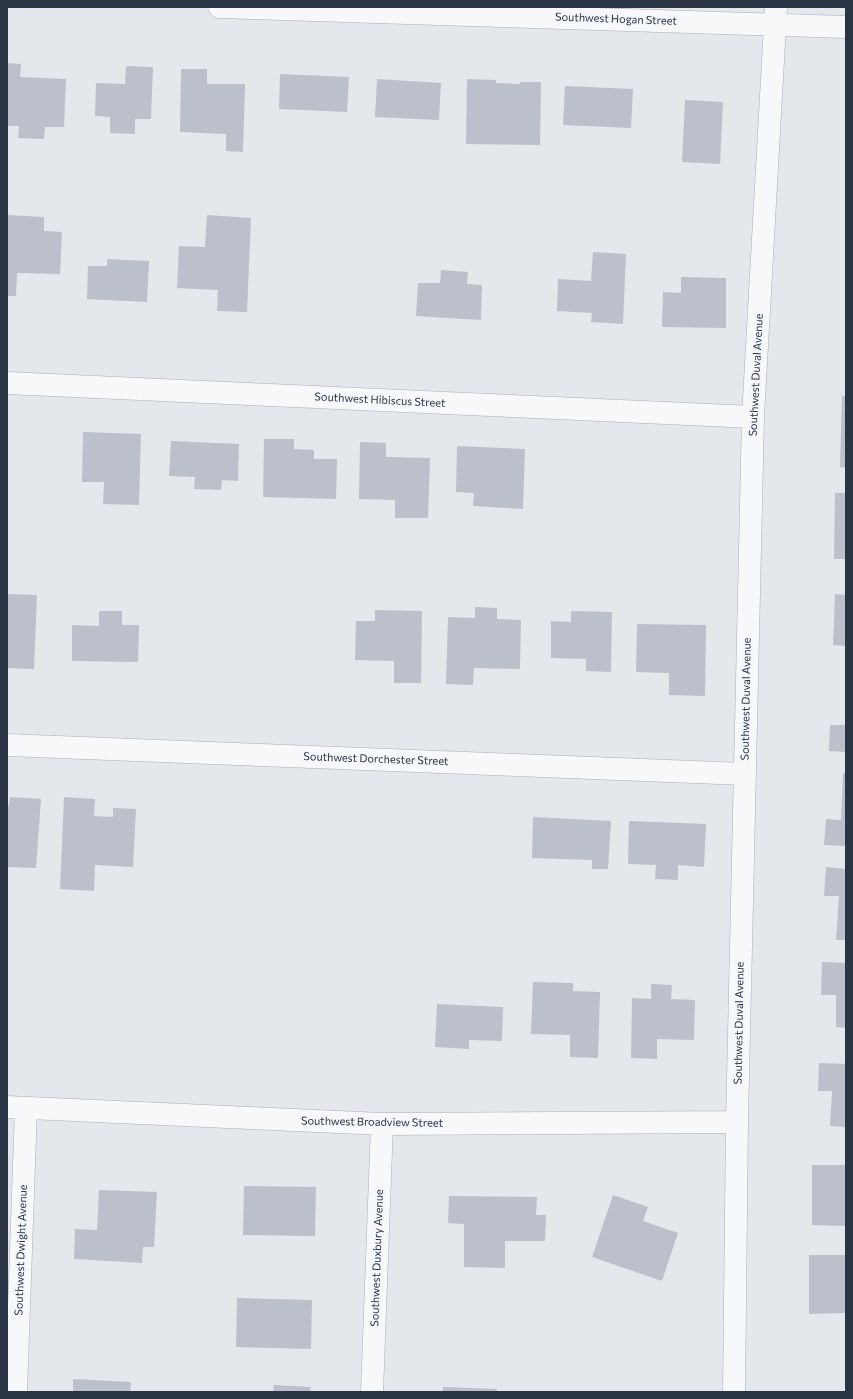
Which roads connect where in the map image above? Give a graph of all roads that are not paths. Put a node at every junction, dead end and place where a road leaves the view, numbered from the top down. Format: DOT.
graph roads {
  1 [pos="219,7"];
  2 [pos="776,15"];
  3 [pos="846,27"];
  4 [pos="7,383"];
  5 [pos="753,417"];
  6 [pos="7,745"];
  7 [pos="745,774"];
  8 [pos="16,1108"];
  9 [pos="737,1122"];
  10 [pos="382,1124"];
  11 [pos="16,1392"];
  12 [pos="372,1392"];
  13 [pos="734,1392"];
  1 -- 2 [label="street, Southwest Hogan Street"];
  2 -- 3 [label="street, Southwest Hogan Street"];
  2 -- 5 [label="street, Southwest Duval Avenue"];
  4 -- 5 [label="street, Southwest Hibiscus Street"];
  5 -- 7 [label="street, Southwest Duval Avenue"];
  6 -- 7 [label="street, Southwest Dorchester Street"];
  7 -- 9 [label="street, Southwest Duval Avenue"];
  8 -- 10 [label="street, Southwest Broadview Street"];
  8 -- 11 [label="street, Southwest Dwight Avenue"];
  9 -- 10 [label="street, Southwest Broadview Street"];
  9 -- 13 [label="street, Southwest Duval Avenue"];
  10 -- 12 [label="street, Southwest Duxbury Avenue"];
}
